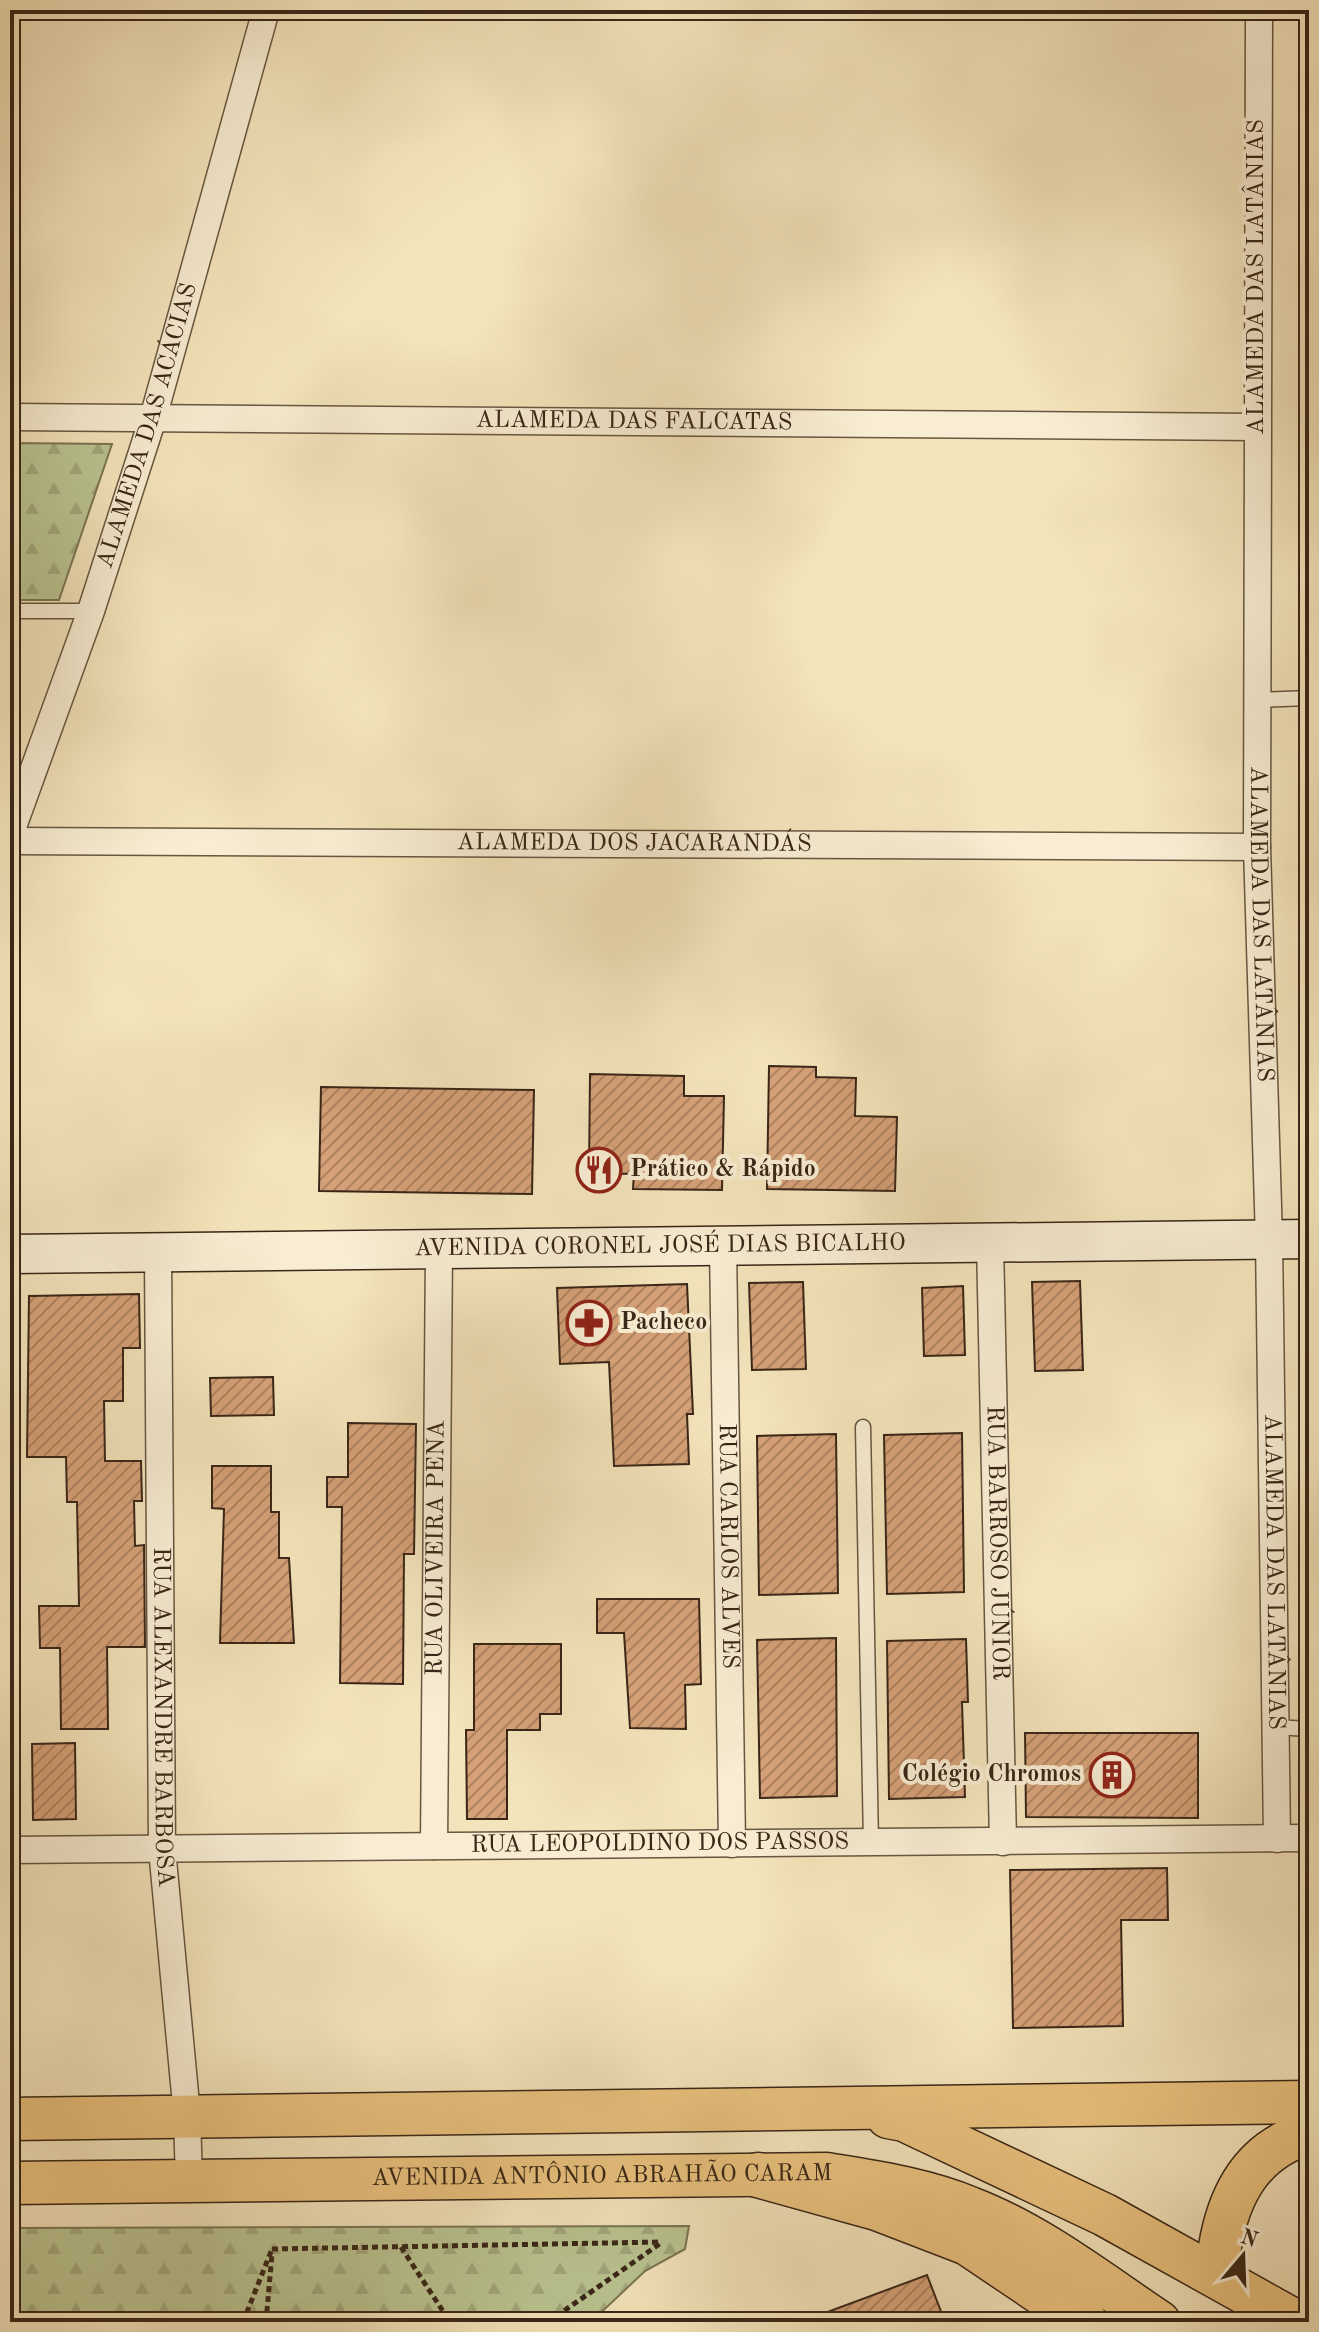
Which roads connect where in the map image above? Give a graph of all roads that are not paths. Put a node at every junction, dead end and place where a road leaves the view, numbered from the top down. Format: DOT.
graph roads {
  1 [pos="266,10"];
  2 [pos="1259,10"];
  3 [pos="10,417"];
  4 [pos="153,418"];
  5 [pos="1256,427"];
  6 [pos="10,611"];
  7 [pos="91,611"];
  8 [pos="1309,698"];
  9 [pos="1257,700"];
  10 [pos="10,835"];
  11 [pos="10,841"];
  12 [pos="1257,847"];
  13 [pos="1269,1239"];
  14 [pos="1309,1239"];
  15 [pos="990,1243"];
  16 [pos="723,1246"];
  17 [pos="439,1249"];
  18 [pos="158,1253"];
  19 [pos="10,1254"];
  20 [pos="863,1427"];
  21 [pos="1275,1727"];
  22 [pos="1309,1729"];
  23 [pos="1309,1838"];
  24 [pos="1277,1839"];
  25 [pos="1003,1842"];
  26 [pos="871,1843"];
  27 [pos="732,1844"];
  28 [pos="434,1846"];
  29 [pos="162,1849"];
  30 [pos="10,1850"];
  31 [pos="1309,2102"];
  32 [pos="830,2108"];
  33 [pos="187,2115"];
  34 [pos="10,2119"];
  35 [pos="1309,2133"];
  36 [pos="758,2175"];
  37 [pos="189,2181"];
  38 [pos="10,2183"];
  39 [pos="1220,2247"];
  40 [pos="1085,2322"];
  41 [pos="1159,2322"];
  42 [pos="1297,2322"];
  1 -- 4 [label="street, ALAMEDA DAS ACÁCIAS"];
  2 -- 5 [label="street, ALAMEDA DAS LATÂNIAS"];
  3 -- 4 [label="street, ALAMEDA DAS FALCATAS"];
  4 -- 5 [label="street, ALAMEDA DAS FALCATAS"];
  4 -- 7 [label="street, ALAMEDA DAS ACÁCIAS"];
  5 -- 9 [label="street, ALAMEDA DAS LATÂNIAS"];
  6 -- 7 [label="lane"];
  7 -- 10 [label="street, ALAMEDA DAS ACÁCIAS"];
  8 -- 9 [label="lane"];
  9 -- 12 [label="street, ALAMEDA DAS LATÂNIAS"];
  11 -- 12 [label="street, ALAMEDA DOS JACARANDÁS"];
  12 -- 13 [label="street, ALAMEDA DAS LATÂNIAS"];
  13 -- 14 [label="street, AVENIDA CORONEL JOSÉ DIAS BICALHO"];
  13 -- 15 [label="street, AVENIDA CORONEL JOSÉ DIAS BICALHO"];
  13 -- 21 [label="street, ALAMEDA DAS LATÂNIAS"];
  15 -- 16 [label="street, AVENIDA CORONEL JOSÉ DIAS BICALHO"];
  15 -- 25 [label="street, RUA BARROSO JÚNIOR"];
  16 -- 17 [label="street, AVENIDA CORONEL JOSÉ DIAS BICALHO"];
  16 -- 27 [label="street, RUA CARLOS ALVES"];
  17 -- 18 [label="street, AVENIDA CORONEL JOSÉ DIAS BICALHO"];
  17 -- 28 [label="street, RUA OLIVEIRA PENA"];
  18 -- 19 [label="street, AVENIDA CORONEL JOSÉ DIAS BICALHO"];
  18 -- 29 [label="street, RUA ALEXANDRE BARBOSA"];
  20 -- 26 [label="lane"];
  21 -- 22 [label="lane"];
  21 -- 24 [label="street, ALAMEDA DAS LATÂNIAS"];
  23 -- 24 [label="street, RUA LEOPOLDINO DOS PASSOS"];
  24 -- 25 [label="street, RUA LEOPOLDINO DOS PASSOS"];
  25 -- 26 [label="street, RUA LEOPOLDINO DOS PASSOS"];
  26 -- 27 [label="street, RUA LEOPOLDINO DOS PASSOS"];
  27 -- 28 [label="street, RUA LEOPOLDINO DOS PASSOS"];
  28 -- 29 [label="street, RUA LEOPOLDINO DOS PASSOS"];
  29 -- 30 [label="street, RUA LEOPOLDINO DOS PASSOS"];
  29 -- 33 [label="street, RUA ALEXANDRE BARBOSA"];
  31 -- 32 [label="main road"];
  32 -- 33 [label="main road"];
  32 -- 42 [label="main road"];
  33 -- 34 [label="main road"];
  33 -- 37 [label="street, RUA ALEXANDRE BARBOSA"];
  35 -- 39 [label="main road"];
  36 -- 37 [label="main road, AVENIDA ANTÔNIO ABRAHÃO CARAM"];
  36 -- 40 [label="highway"];
  36 -- 41 [label="main road, AVENIDA ANTÔNIO ABRAHÃO CARAM"];
  37 -- 38 [label="main road, AVENIDA ANTÔNIO ABRAHÃO CARAM"];
}
